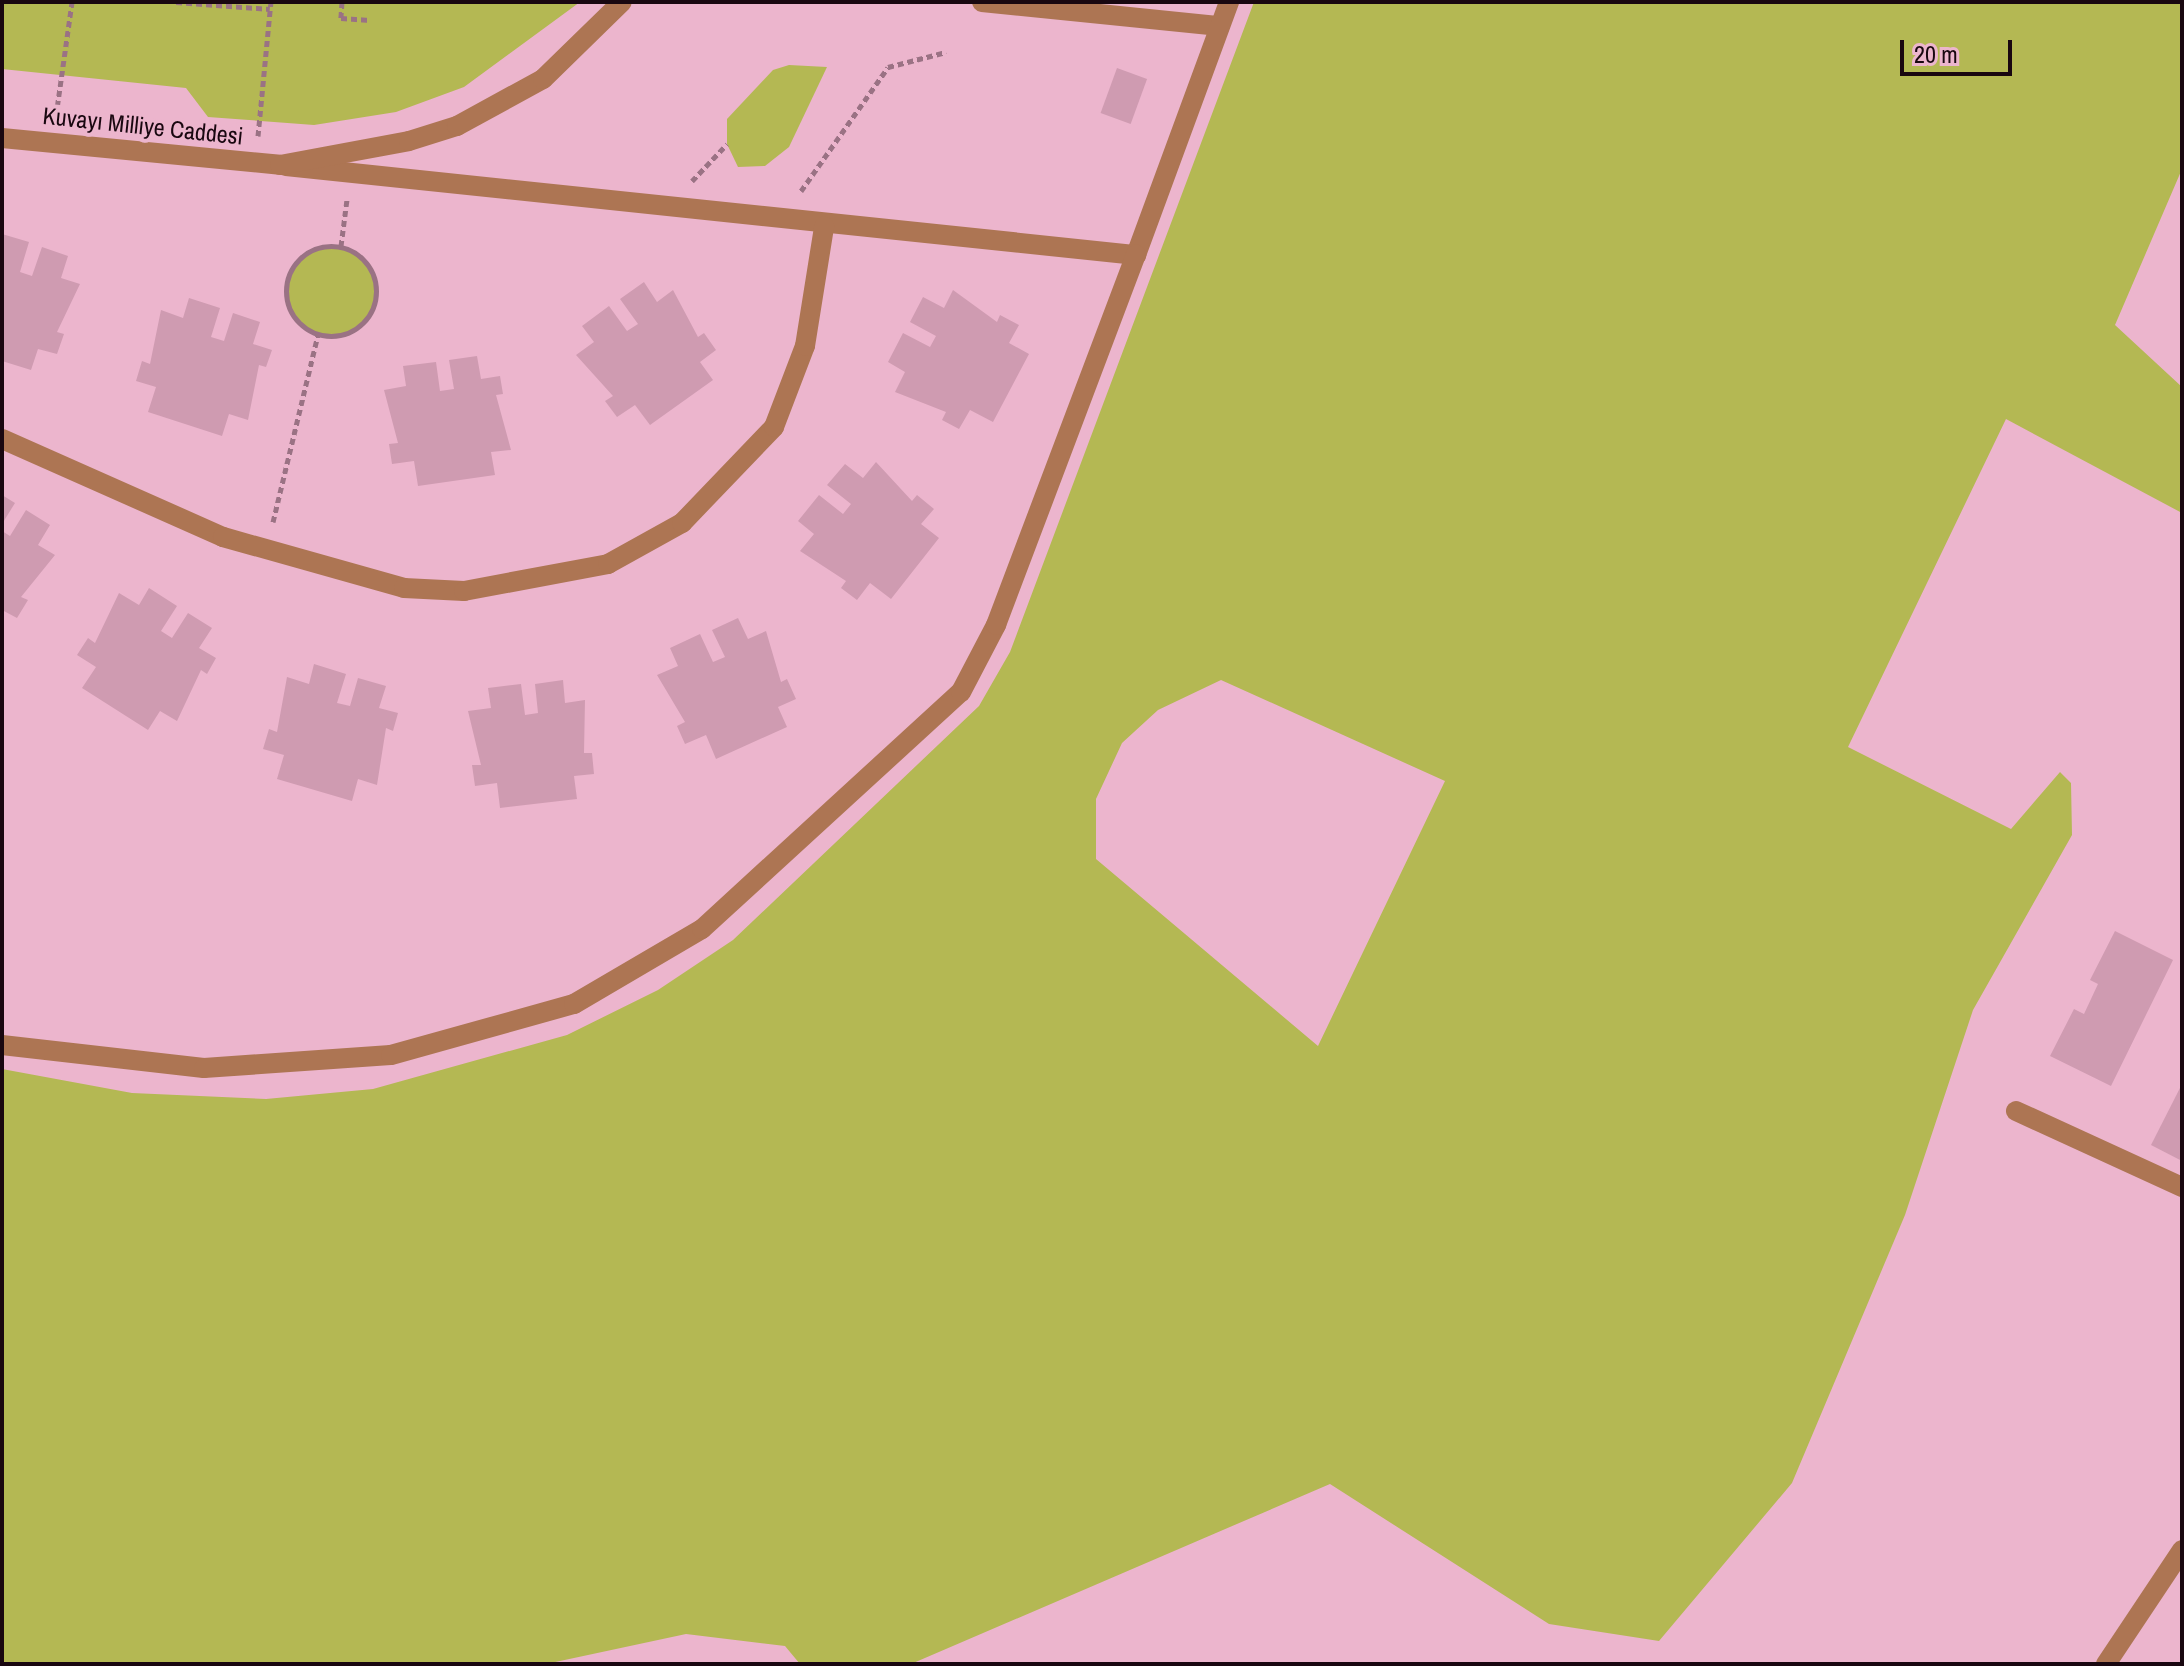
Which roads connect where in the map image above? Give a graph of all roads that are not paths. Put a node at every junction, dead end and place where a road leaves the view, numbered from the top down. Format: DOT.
graph roads {
  1 [pos="622,2"];
  2 [pos="982,2"];
  3 [pos="1229,2"];
  4 [pos="1220,26"];
  5 [pos="2,138"];
  6 [pos="280,165"];
  7 [pos="824,227"];
  8 [pos="1136,255"];
  9 [pos="2,439"];
  10 [pos="2,1045"];
  11 [pos="2016,1111"];
  12 [pos="2182,1187"];
  13 [pos="2182,1550"];
  14 [pos="2106,1664"];
  1 -- 6 [label="street"];
  2 -- 4 [label="street"];
  3 -- 4 [label="street"];
  4 -- 8 [label="street"];
  5 -- 6 [label="street, Kuvayı Milliye Caddesi"];
  6 -- 7 [label="street"];
  7 -- 8 [label="street"];
  7 -- 9 [label="street"];
  8 -- 10 [label="street"];
  11 -- 12 [label="street"];
  13 -- 14 [label="street"];
}
